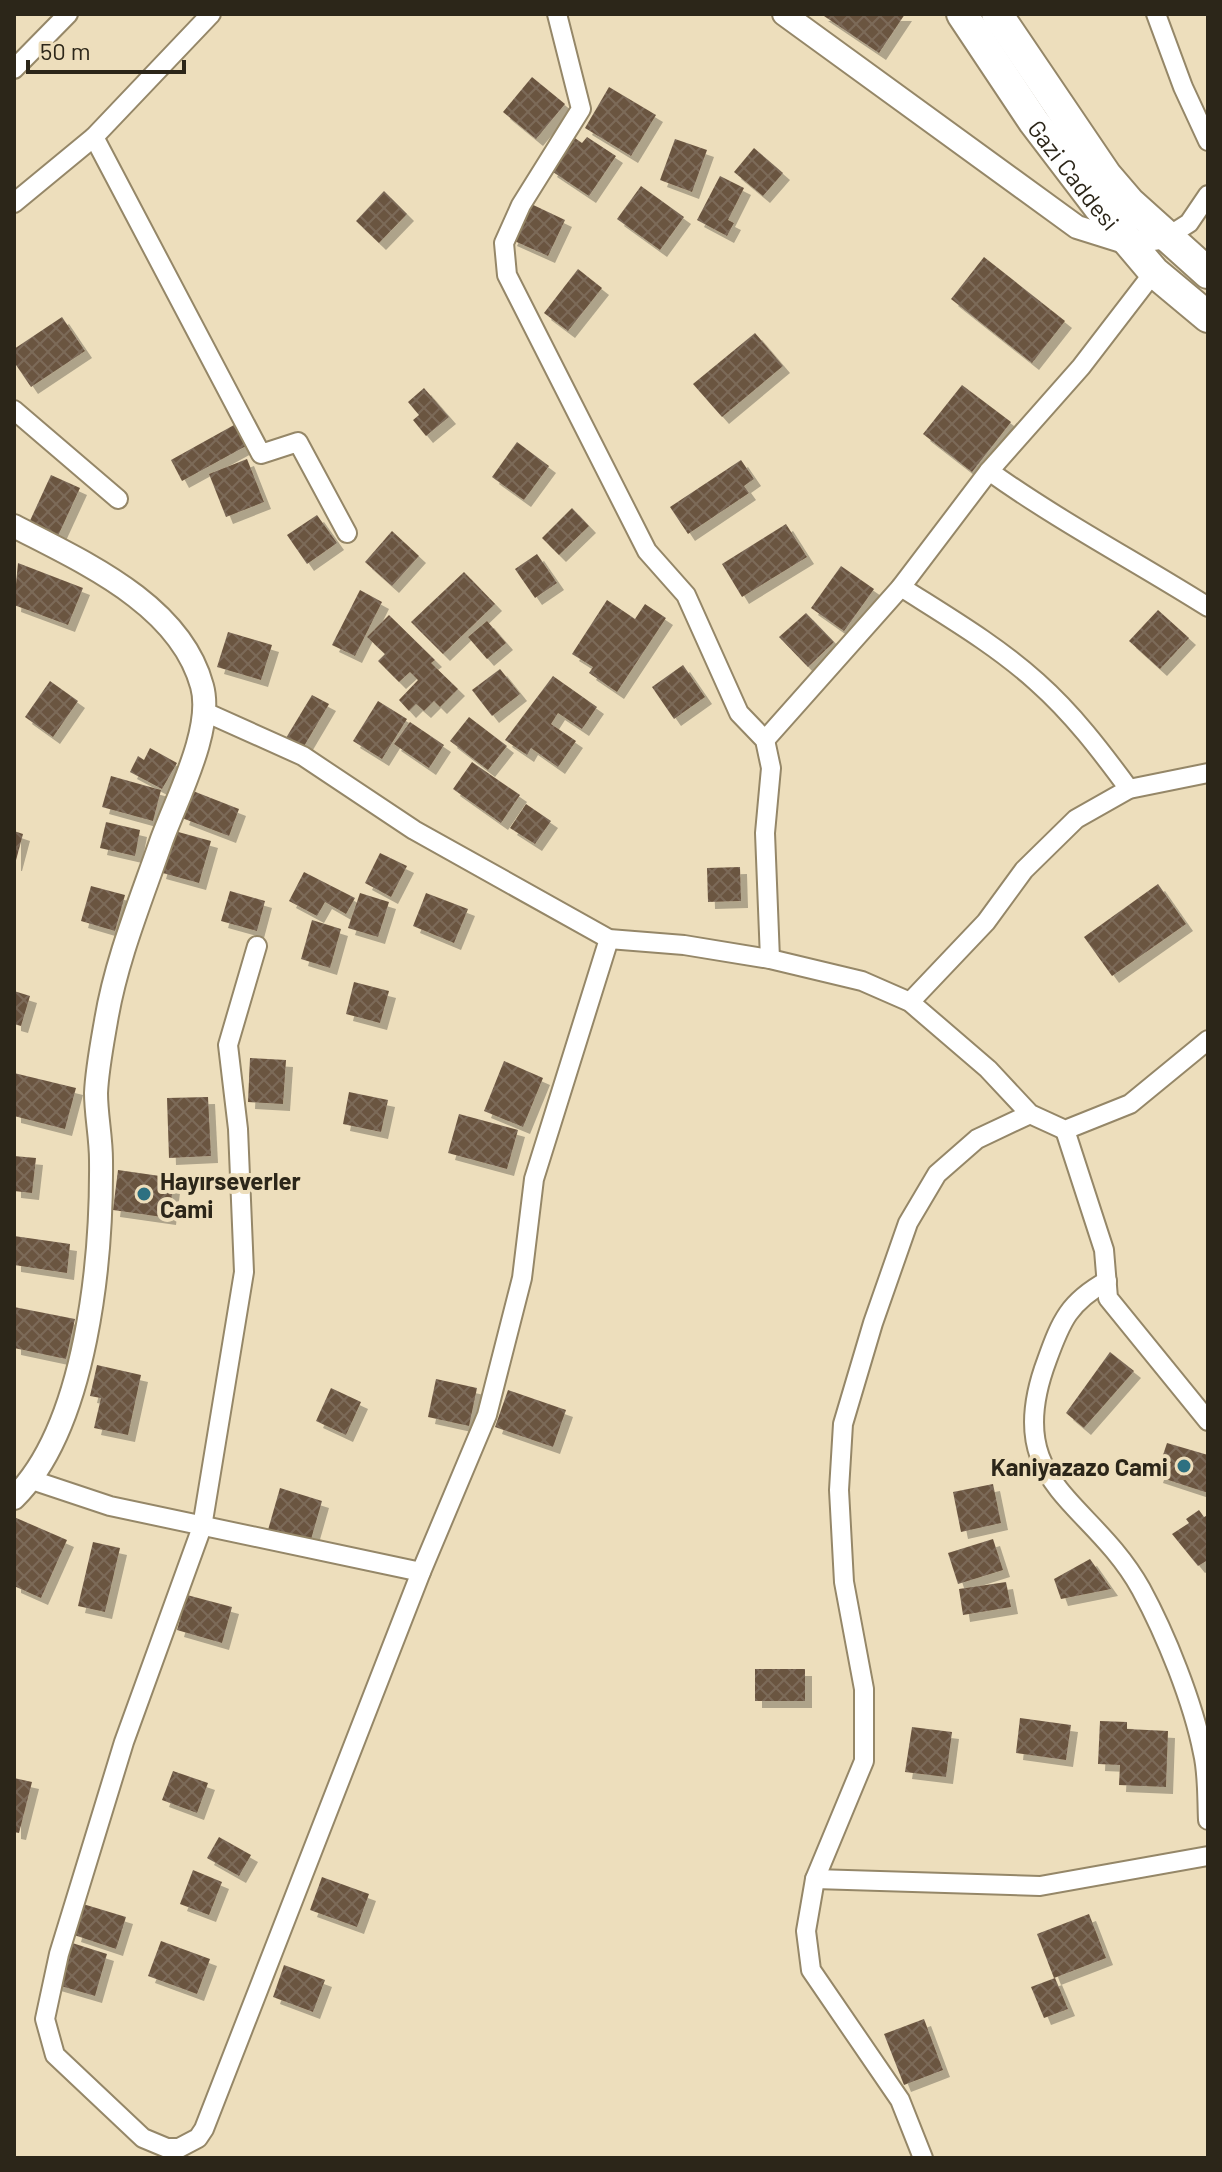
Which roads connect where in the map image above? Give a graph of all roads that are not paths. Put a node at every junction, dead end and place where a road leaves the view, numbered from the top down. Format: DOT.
graph roads {
  1 [pos="68,14"];
  2 [pos="211,14"];
  3 [pos="557,14"];
  4 [pos="784,14"];
  5 [pos="962,14"];
  6 [pos="997,14"];
  7 [pos="1156,14"];
  8 [pos="14,69"];
  9 [pos="94,137"];
  10 [pos="1208,141"];
  11 [pos="1208,195"];
  12 [pos="14,203"];
  13 [pos="1167,237"];
  14 [pos="1128,243"];
  15 [pos="1154,272"];
  16 [pos="1208,273"];
  17 [pos="1208,317"];
  18 [pos="14,410"];
  19 [pos="989,471"];
  20 [pos="118,499"];
  21 [pos="14,526"];
  22 [pos="347,533"];
  23 [pos="901,587"];
  24 [pos="1208,607"];
  25 [pos="205,712"];
  26 [pos="765,740"];
  27 [pos="1208,773"];
  28 [pos="1129,789"];
  29 [pos="609,939"];
  30 [pos="257,946"];
  31 [pos="770,959"];
  32 [pos="910,1002"];
  33 [pos="1208,1040"];
  34 [pos="1030,1114"];
  35 [pos="1065,1130"];
  36 [pos="1107,1281"];
  37 [pos="1208,1421"];
  38 [pos="32,1480"];
  39 [pos="14,1498"];
  40 [pos="202,1527"];
  41 [pos="421,1572"];
  42 [pos="1208,1820"];
  43 [pos="1208,1856"];
  44 [pos="815,1879"];
  45 [pos="923,2158"];
  1 -- 8 [label="street"];
  2 -- 9 [label="street"];
  3 -- 26 [label="street"];
  4 -- 14 [label="street"];
  5 -- 14 [label="highway, Gazi Caddesi"];
  6 -- 13 [label="highway, Gazi Caddesi"];
  7 -- 10 [label="street"];
  9 -- 12 [label="street"];
  9 -- 22 [label="street"];
  11 -- 13 [label="street"];
  13 -- 14 [label="street"];
  13 -- 16 [label="highway, Gazi Caddesi"];
  14 -- 15 [label="highway, Gazi Caddesi"];
  15 -- 17 [label="highway, Gazi Caddesi"];
  15 -- 19 [label="street"];
  18 -- 20 [label="street"];
  19 -- 23 [label="street"];
  19 -- 24 [label="street"];
  21 -- 25 [label="street"];
  23 -- 26 [label="street"];
  23 -- 28 [label="street"];
  25 -- 29 [label="street"];
  25 -- 38 [label="street"];
  26 -- 31 [label="street"];
  27 -- 28 [label="street"];
  28 -- 32 [label="street"];
  29 -- 31 [label="street"];
  29 -- 41 [label="street"];
  30 -- 40 [label="street"];
  31 -- 32 [label="street"];
  32 -- 34 [label="street"];
  33 -- 35 [label="street"];
  34 -- 35 [label="street"];
  34 -- 44 [label="street"];
  35 -- 36 [label="street"];
  36 -- 37 [label="street"];
  36 -- 42 [label="street"];
  38 -- 39 [label="street"];
  38 -- 40 [label="street"];
  40 -- 41 [label="street"];
  40 -- 41 [label="street"];
  43 -- 44 [label="street"];
  44 -- 45 [label="street"];
}
